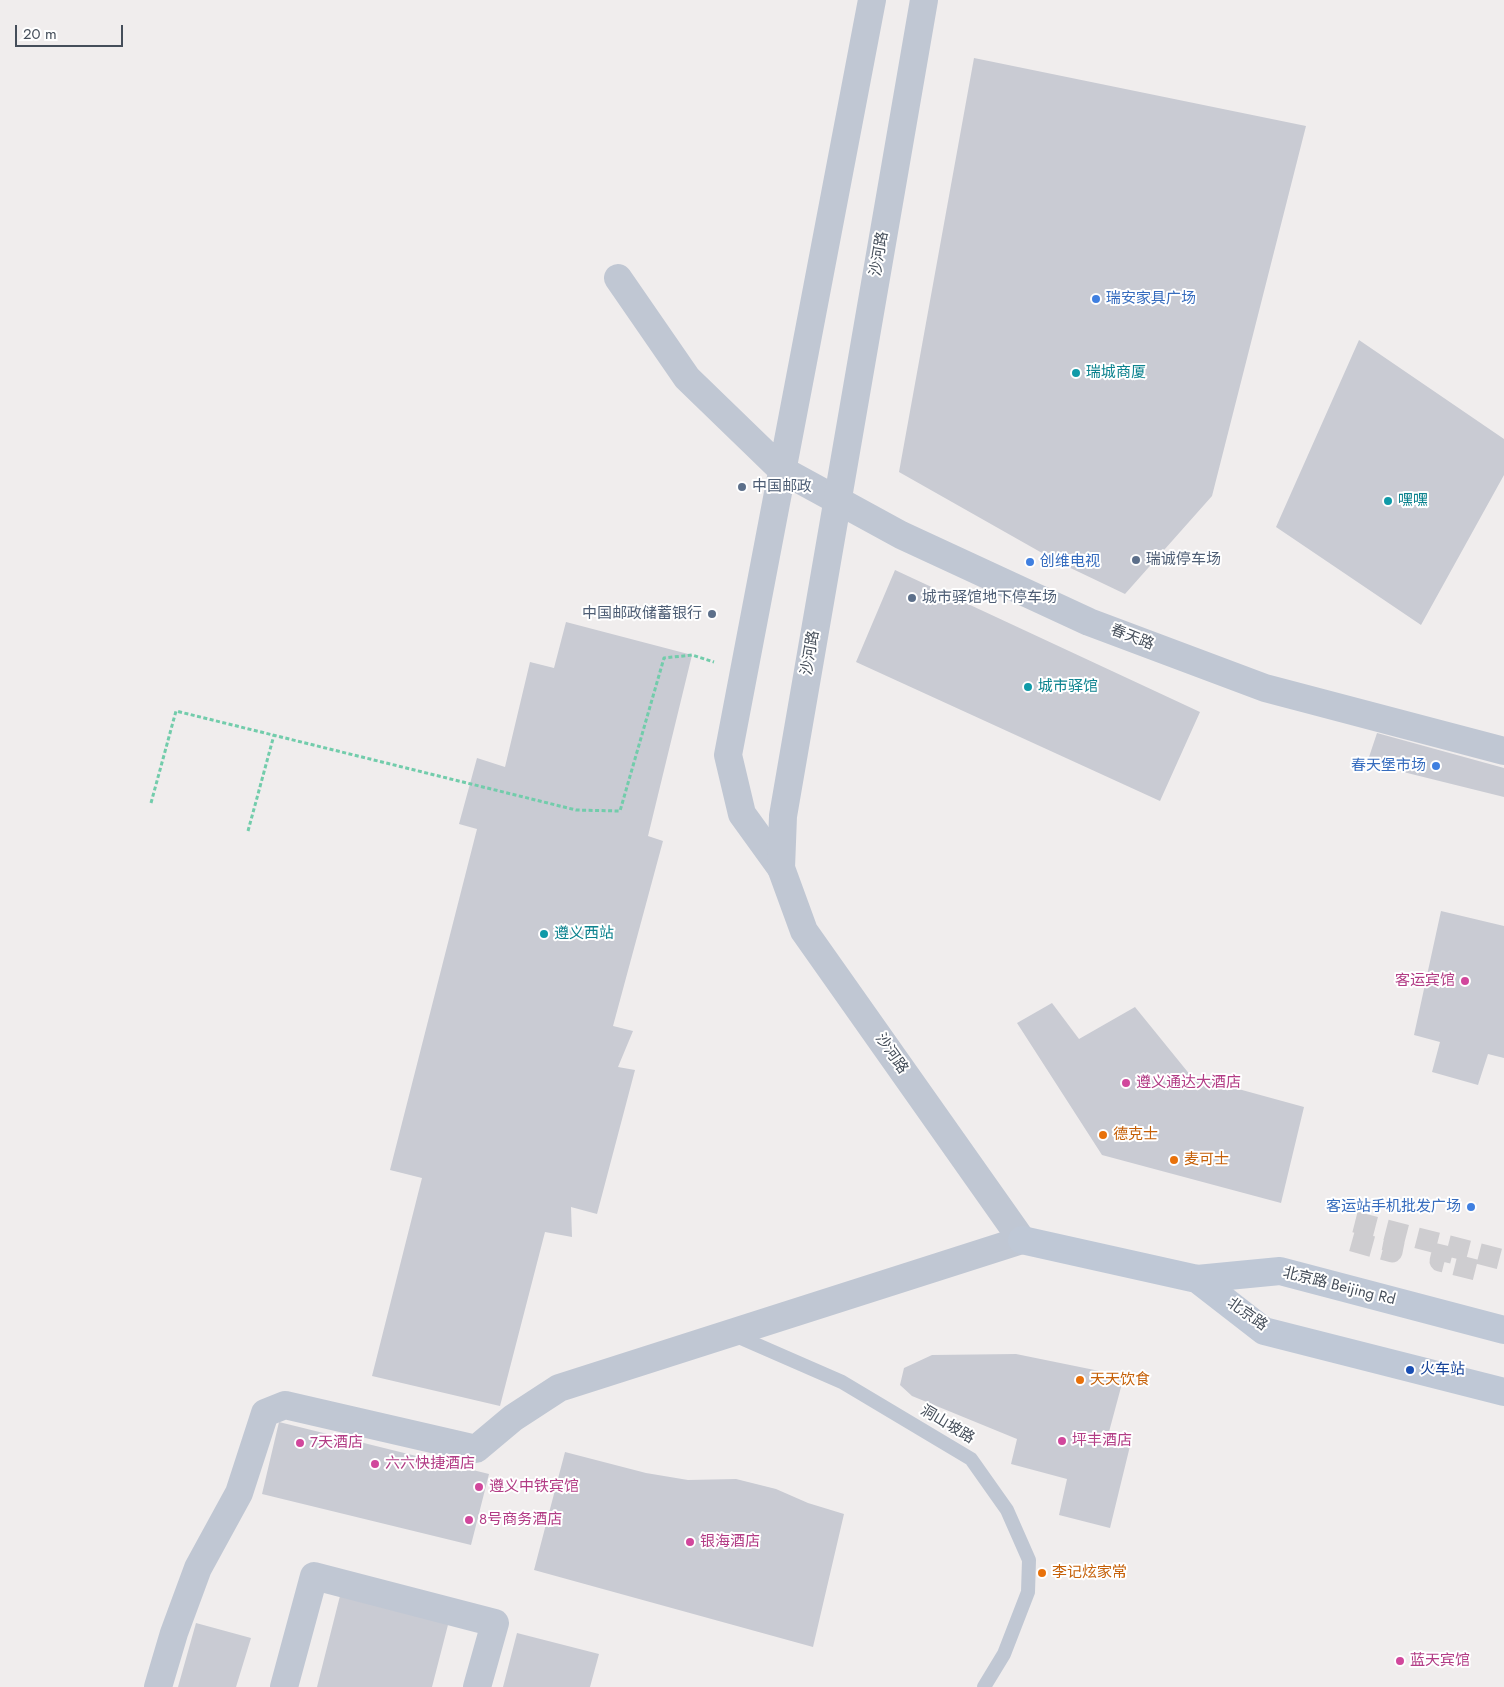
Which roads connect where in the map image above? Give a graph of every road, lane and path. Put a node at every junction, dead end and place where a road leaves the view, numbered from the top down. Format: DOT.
graph roads {
  1 [pos="872,0"];
  2 [pos="924,0"];
  3 [pos="618,278"];
  4 [pos="782,470"];
  5 [pos="744,670"];
  6 [pos="274,735"];
  7 [pos="1504,750"];
  8 [pos="151,803"];
  9 [pos="248,832"];
  10 [pos="781,868"];
  11 [pos="1022,1240"];
  12 [pos="1197,1279"];
  13 [pos="1504,1330"];
  14 [pos="732,1333"];
  15 [pos="1504,1392"];
  16 [pos="158,1687"];
  17 [pos="284,1687"];
  18 [pos="476,1687"];
  19 [pos="984,1687"];
  1 -- 4 [label="street"];
  2 -- 10 [label="street, 沙河路"];
  3 -- 4 [label="street, 春天路"];
  4 -- 5 [label="street"];
  4 -- 7 [label="street, 春天路"];
  5 -- 6 [label="path"];
  5 -- 10 [label="street"];
  6 -- 8 [label="path"];
  6 -- 9 [label="path"];
  10 -- 11 [label="street, 沙河路"];
  11 -- 12 [label="main road, 北京路"];
  11 -- 14 [label="street"];
  12 -- 13 [label="main road, 北京路 Beijing Rd"];
  12 -- 15 [label="main road, 北京路"];
  14 -- 16 [label="street"];
  14 -- 19 [label="lane, 洞山坡路"];
  17 -- 18 [label="street"];
}
